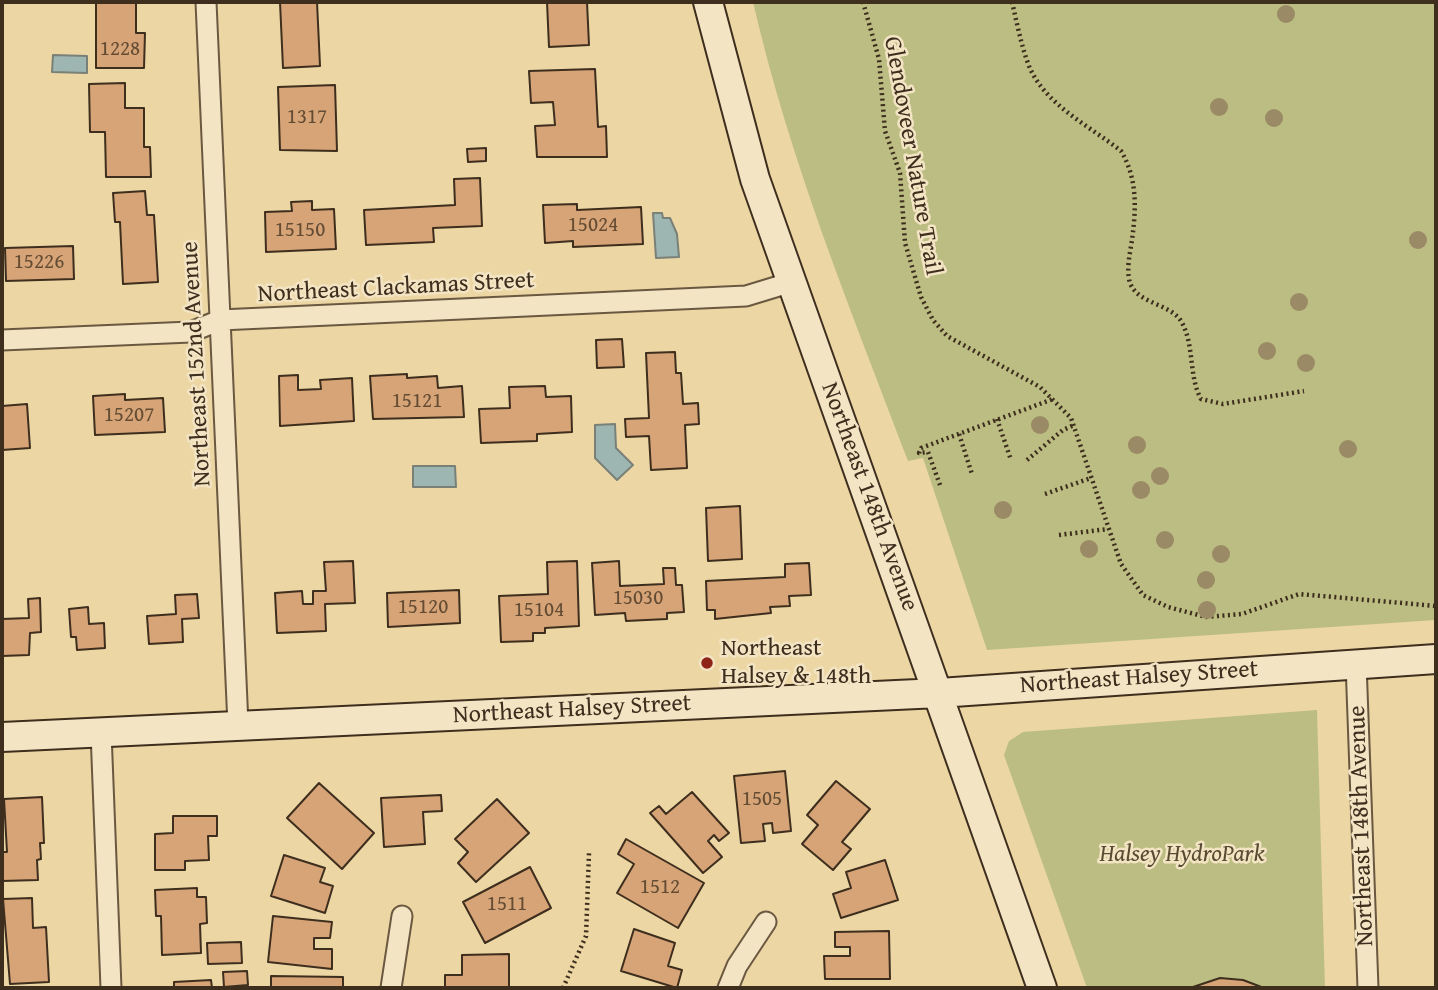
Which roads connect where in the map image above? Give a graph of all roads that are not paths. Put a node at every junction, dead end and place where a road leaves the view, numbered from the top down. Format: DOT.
graph roads {
  1 [pos="206,2"];
  2 [pos="708,2"];
  3 [pos="792,282"];
  4 [pos="220,320"];
  5 [pos="2,340"];
  6 [pos="1436,659"];
  7 [pos="1356,663"];
  8 [pos="939,693"];
  9 [pos="238,724"];
  10 [pos="102,732"];
  11 [pos="2,737"];
  12 [pos="402,916"];
  13 [pos="766,922"];
  14 [pos="111,988"];
  15 [pos="391,988"];
  16 [pos="728,988"];
  17 [pos="1042,988"];
  18 [pos="1368,988"];
  1 -- 4 [label="street, Northeast 152nd Avenue"];
  2 -- 3 [label="main road, Northeast 148th Avenue"];
  3 -- 4 [label="street, Northeast Clackamas Street"];
  3 -- 8 [label="main road, Northeast 148th Avenue"];
  4 -- 5 [label="street, Northeast Clackamas Street"];
  4 -- 9 [label="street, Northeast 152nd Avenue"];
  6 -- 7 [label="main road, Northeast Halsey Street"];
  7 -- 8 [label="main road, Northeast Halsey Street"];
  7 -- 18 [label="street, Northeast 148th Avenue"];
  8 -- 9 [label="main road, Northeast Halsey Street"];
  8 -- 17 [label="main road, Northeast 148th Avenue"];
  9 -- 10 [label="main road, Northeast Halsey Street"];
  10 -- 11 [label="main road, Northeast Halsey Street"];
  10 -- 14 [label="street"];
  12 -- 15 [label="street"];
  13 -- 16 [label="street"];
}
